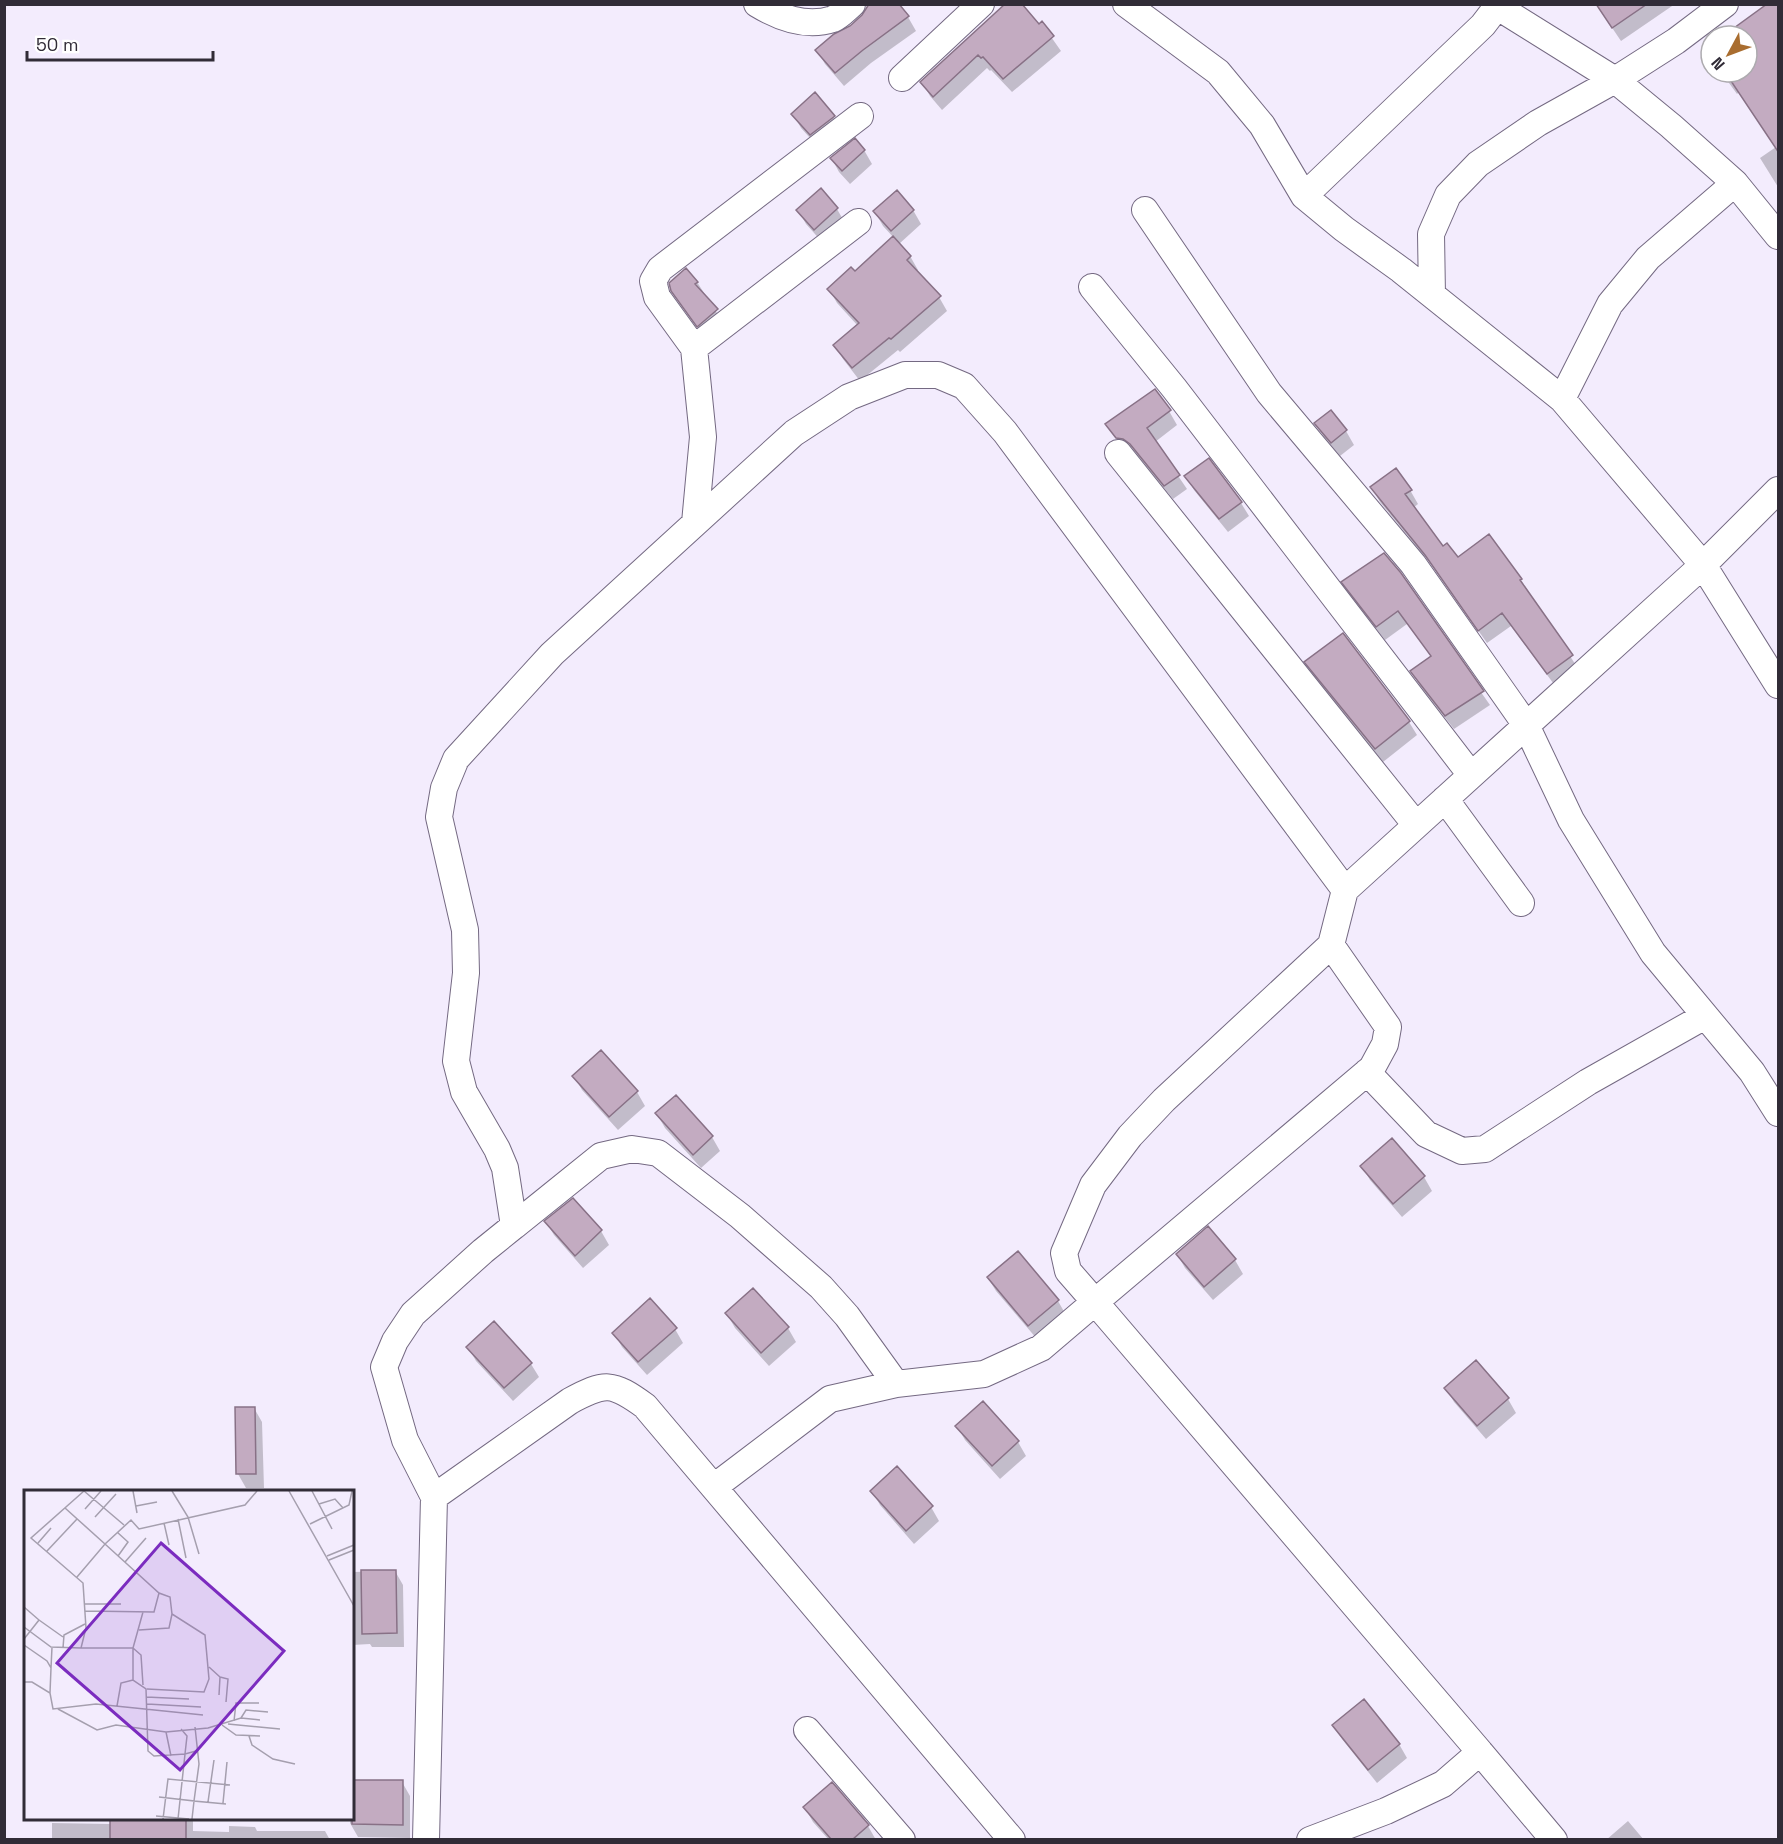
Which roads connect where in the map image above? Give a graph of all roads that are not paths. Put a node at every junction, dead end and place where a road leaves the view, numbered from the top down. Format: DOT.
graph roads {
  1 [pos="757,4"];
  2 [pos="852,4"];
  3 [pos="981,4"];
  4 [pos="1126,4"];
  5 [pos="1725,4"];
  6 [pos="1499,6"];
  7 [pos="902,78"];
  8 [pos="1615,80"];
  9 [pos="860,116"];
  10 [pos="1735,183"];
  11 [pos="1305,196"];
  12 [pos="1145,210"];
  13 [pos="858,222"];
  14 [pos="1779,236"];
  15 [pos="1092,287"];
  16 [pos="1432,296"];
  17 [pos="694,348"];
  18 [pos="1562,399"];
  19 [pos="1118,453"];
  20 [pos="1779,490"];
  21 [pos="695,523"];
  22 [pos="1703,565"];
  23 [pos="1779,685"];
  24 [pos="1526,725"];
  25 [pos="1471,776"];
  26 [pos="1445,799"];
  27 [pos="1416,825"];
  28 [pos="1346,890"];
  29 [pos="1521,903"];
  30 [pos="1331,945"];
  31 [pos="1705,1016"];
  32 [pos="1367,1072"];
  33 [pos="1779,1113"];
  34 [pos="514,1226"];
  35 [pos="1095,1302"];
  36 [pos="896,1384"];
  37 [pos="714,1487"];
  38 [pos="434,1497"];
  39 [pos="807,1730"];
  40 [pos="1480,1752"];
  41 [pos="426,1839"];
  42 [pos="902,1839"];
  43 [pos="1012,1839"];
  44 [pos="1310,1839"];
  45 [pos="1554,1839"];
  1 -- 2 [label="street"];
  3 -- 7 [label="street"];
  4 -- 11 [label="street"];
  5 -- 8 [label="street"];
  6 -- 8 [label="street"];
  6 -- 11 [label="street"];
  8 -- 10 [label="street"];
  8 -- 16 [label="street"];
  9 -- 17 [label="street"];
  10 -- 14 [label="street"];
  10 -- 18 [label="street"];
  11 -- 16 [label="street"];
  12 -- 24 [label="street"];
  13 -- 17 [label="street"];
  15 -- 25 [label="street"];
  16 -- 18 [label="street"];
  17 -- 21 [label="street"];
  18 -- 22 [label="street"];
  19 -- 27 [label="street"];
  20 -- 22 [label="street"];
  21 -- 28 [label="street"];
  21 -- 34 [label="street"];
  22 -- 23 [label="street"];
  22 -- 24 [label="street"];
  24 -- 25 [label="street"];
  24 -- 31 [label="street"];
  25 -- 26 [label="street"];
  26 -- 27 [label="street"];
  26 -- 29 [label="street"];
  27 -- 28 [label="street"];
  28 -- 30 [label="street"];
  30 -- 32 [label="street"];
  30 -- 35 [label="street"];
  31 -- 32 [label="street"];
  31 -- 33 [label="street"];
  32 -- 35 [label="street"];
  34 -- 36 [label="street"];
  34 -- 38 [label="street"];
  35 -- 36 [label="street"];
  35 -- 40 [label="street"];
  36 -- 37 [label="street"];
  37 -- 38 [label="street"];
  37 -- 43 [label="street"];
  38 -- 41 [label="street"];
  39 -- 42 [label="street"];
  40 -- 44 [label="street"];
  40 -- 45 [label="street"];
}
